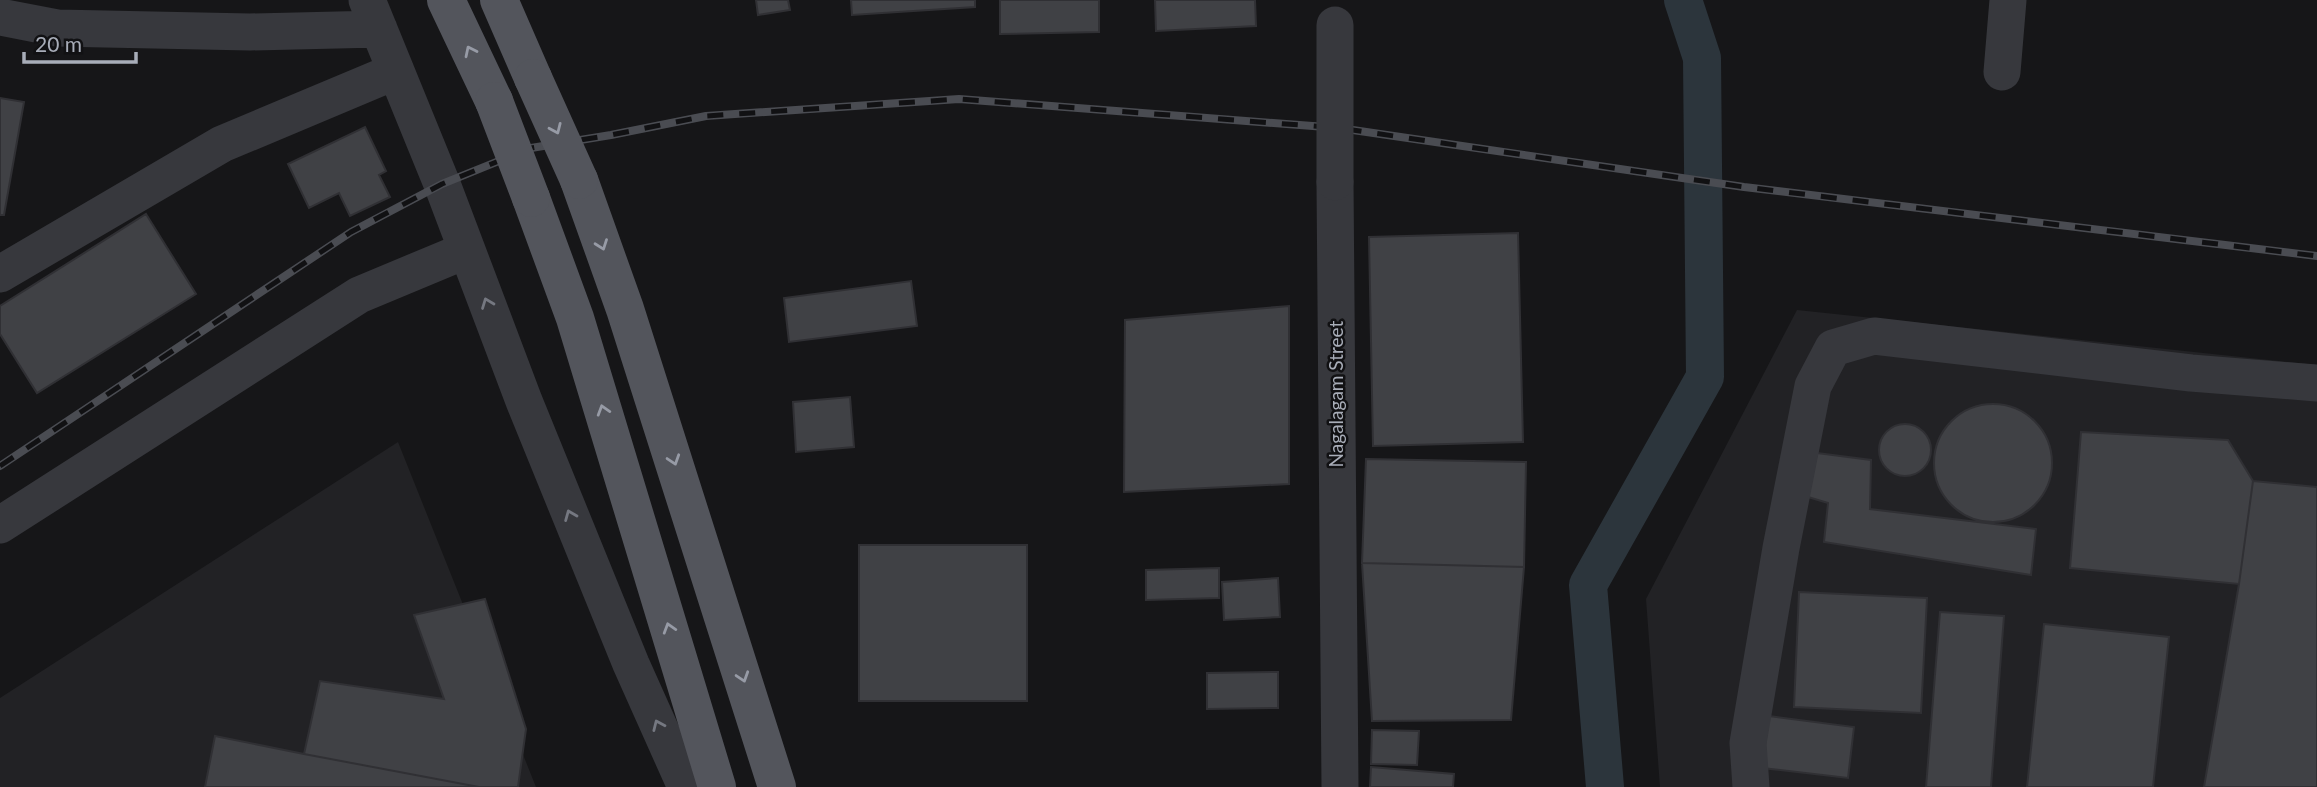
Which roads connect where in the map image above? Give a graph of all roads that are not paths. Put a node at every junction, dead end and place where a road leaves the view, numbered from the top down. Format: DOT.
graph roads {
  1 [pos="446,0"];
  2 [pos="499,0"];
  3 [pos="2008,0"];
  4 [pos="1335,12"];
  5 [pos="373,15"];
  6 [pos="0,18"];
  7 [pos="396,71"];
  8 [pos="2002,72"];
  9 [pos="467,250"];
  10 [pos="0,274"];
  11 [pos="2317,383"];
  12 [pos="0,525"];
  13 [pos="686,787"];
  14 [pos="717,787"];
  15 [pos="777,787"];
  16 [pos="1340,787"];
  17 [pos="1751,787"];
  14 -- 1 [label="main road, one-way, bridge"];
  2 -- 15 [label="main road, one-way, bridge"];
  3 -- 8 [label="street"];
  4 -- 16 [label="street, Nagalagam Street, bridge"];
  5 -- 6 [label="street"];
  5 -- 7 [label="street"];
  7 -- 9 [label="street"];
  7 -- 10 [label="street"];
  9 -- 12 [label="street"];
  13 -- 9 [label="street, one-way"];
  11 -- 17 [label="street"];
}
